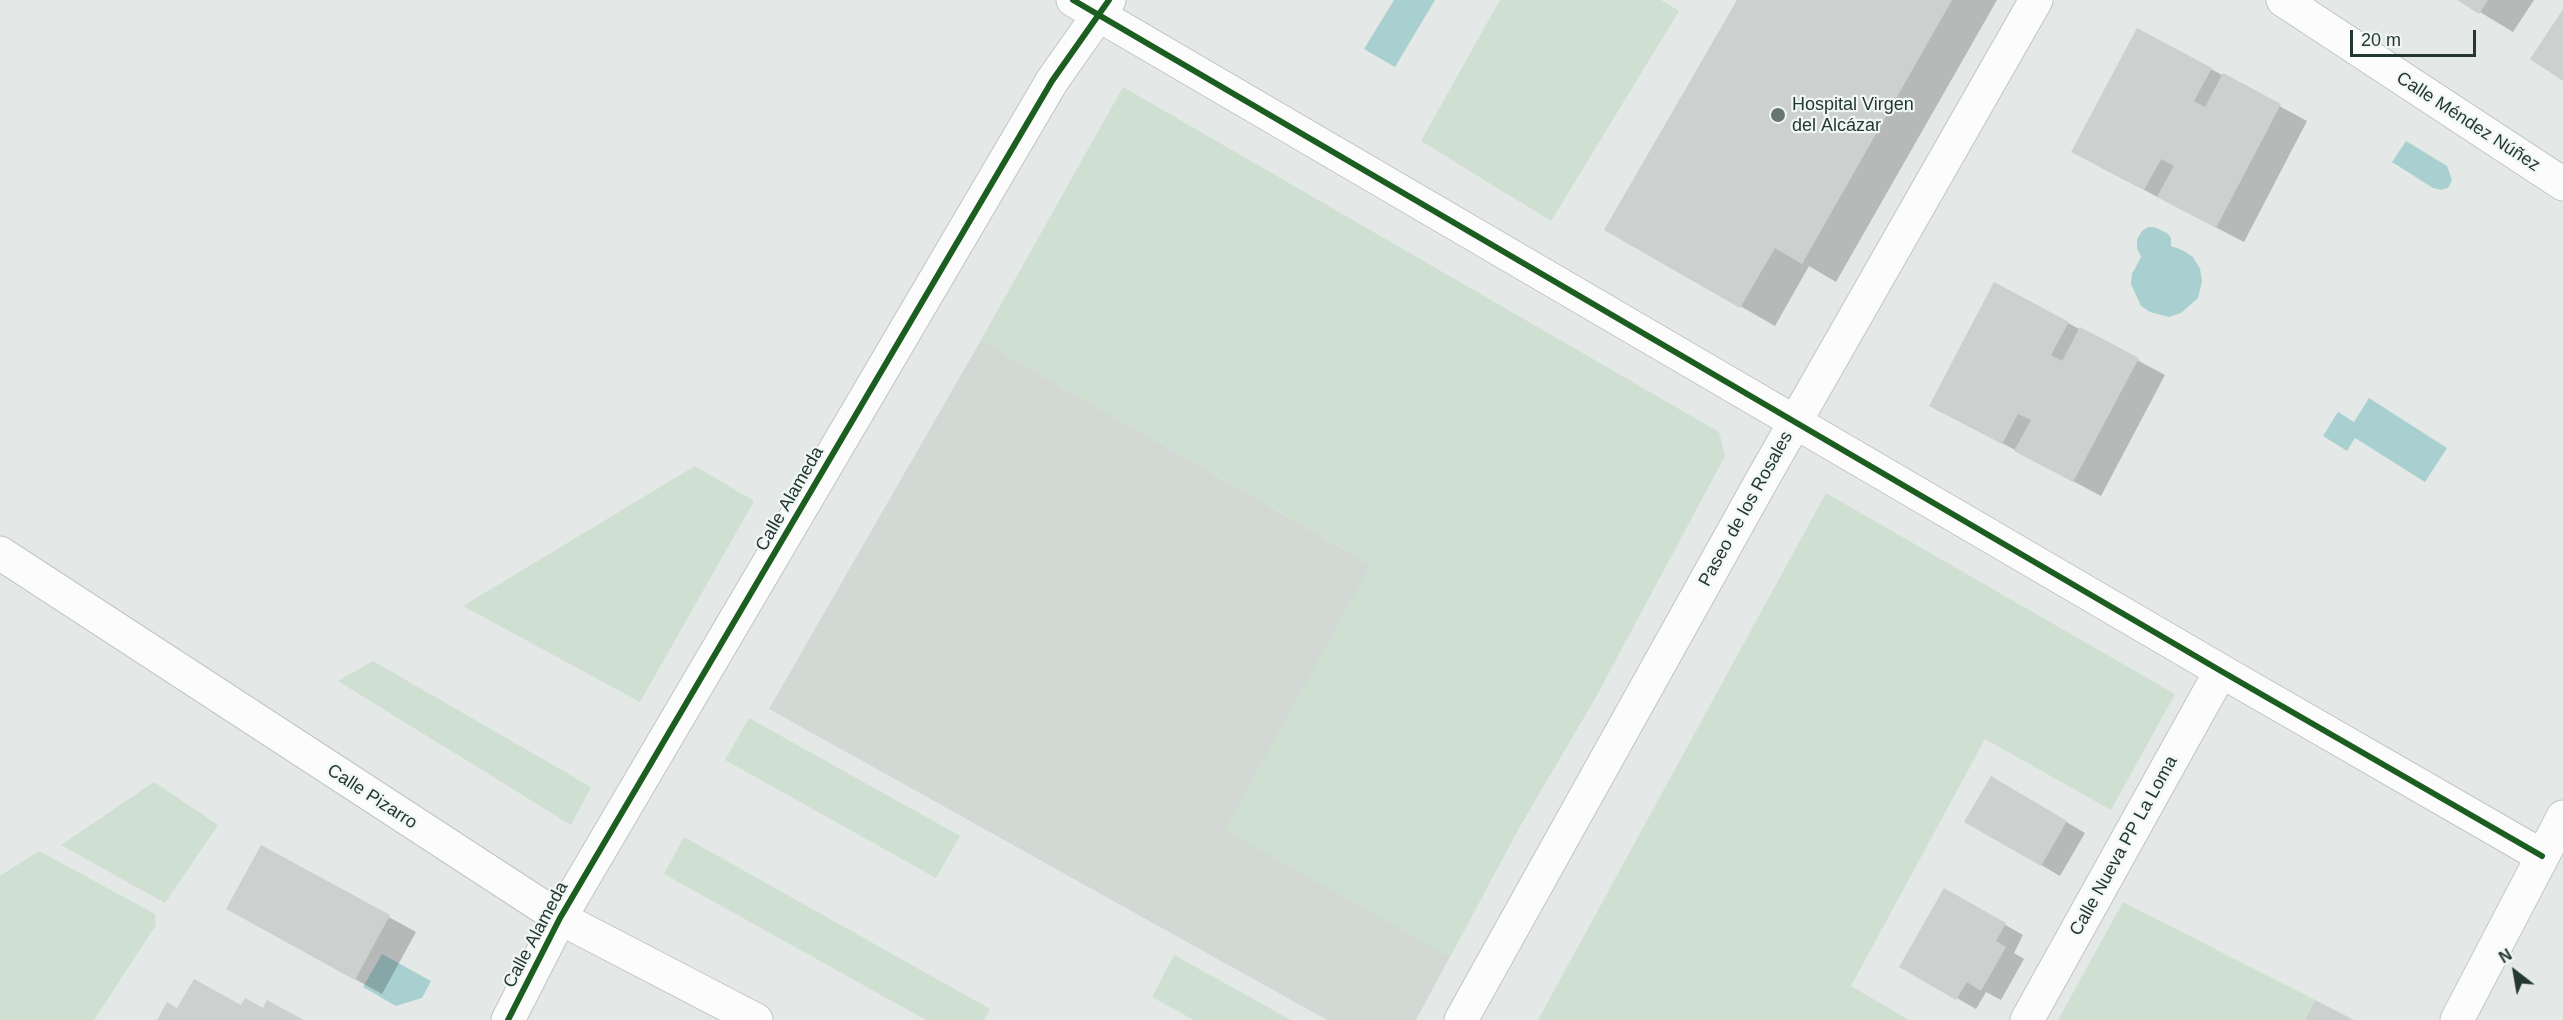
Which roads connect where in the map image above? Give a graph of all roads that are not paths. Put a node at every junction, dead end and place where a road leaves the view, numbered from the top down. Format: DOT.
graph roads {
  1 [pos="2036,0"];
  2 [pos="2283,0"];
  3 [pos="1094,5"];
  4 [pos="2563,184"];
  5 [pos="1795,421"];
  6 [pos="0,553"];
  7 [pos="2221,671"];
  8 [pos="2563,817"];
  9 [pos="2542,856"];
  10 [pos="560,918"];
  11 [pos="508,1020"];
  12 [pos="756,1020"];
  13 [pos="1461,1020"];
  14 [pos="2027,1020"];
  15 [pos="2457,1020"];
  1 -- 5 [label="street, Paseo de los Rosales"];
  2 -- 4 [label="street, Calle Méndez Núñez"];
  3 -- 5 [label="street"];
  3 -- 10 [label="street, Calle Alameda"];
  5 -- 7 [label="street"];
  5 -- 13 [label="street, Paseo de los Rosales"];
  6 -- 10 [label="street, Calle Pizarro"];
  7 -- 9 [label="street"];
  7 -- 14 [label="street, Calle Nueva PP La Loma"];
  8 -- 9 [label="street"];
  9 -- 15 [label="street"];
  10 -- 11 [label="street, Calle Alameda"];
  10 -- 12 [label="street, Calle Pizarro"];
}
